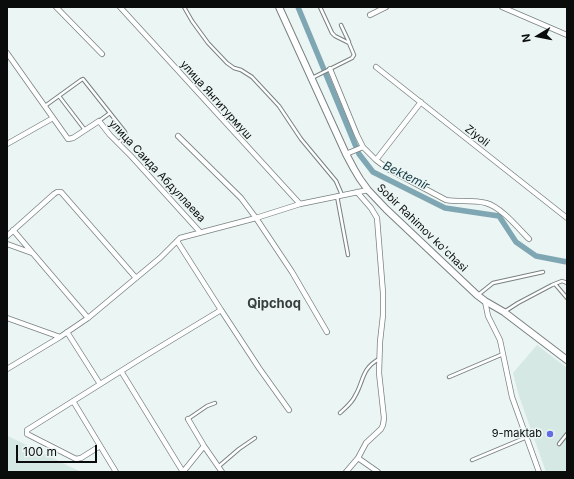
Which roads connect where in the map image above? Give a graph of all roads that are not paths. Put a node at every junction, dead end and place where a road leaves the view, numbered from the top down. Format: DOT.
graph roads {
  1 [pos="56,7"];
  2 [pos="120,7"];
  3 [pos="184,7"];
  4 [pos="279,7"];
  5 [pos="320,7"];
  6 [pos="386,7"];
  7 [pos="502,7"];
  8 [pos="370,15"];
  9 [pos="341,25"];
  10 [pos="567,35"];
  11 [pos="349,43"];
  12 [pos="7,53"];
  13 [pos="102,54"];
  14 [pos="376,67"];
  15 [pos="328,70"];
  16 [pos="313,77"];
  17 [pos="59,96"];
  18 [pos="421,102"];
  19 [pos="45,107"];
  20 [pos="110,113"];
  21 [pos="53,118"];
  22 [pos="99,121"];
  23 [pos="86,130"];
  24 [pos="178,136"];
  25 [pos="118,143"];
  26 [pos="7,144"];
  27 [pos="361,148"];
  28 [pos="346,154"];
  29 [pos="376,160"];
  30 [pos="368,190"];
  31 [pos="357,192"];
  32 [pos="339,196"];
  33 [pos="300,204"];
  34 [pos="256,218"];
  35 [pos="567,218"];
  36 [pos="13,230"];
  37 [pos="200,232"];
  38 [pos="7,236"];
  39 [pos="529,239"];
  40 [pos="176,241"];
  41 [pos="7,244"];
  42 [pos="33,253"];
  43 [pos="348,255"];
  44 [pos="542,272"];
  45 [pos="136,278"];
  46 [pos="567,283"];
  47 [pos="555,284"];
  48 [pos="477,295"];
  49 [pos="567,298"];
  50 [pos="484,301"];
  51 [pos="221,310"];
  52 [pos="504,312"];
  53 [pos="7,318"];
  54 [pos="88,318"];
  55 [pos="67,332"];
  56 [pos="327,332"];
  57 [pos="60,337"];
  58 [pos="503,354"];
  59 [pos="379,359"];
  60 [pos="567,360"];
  61 [pos="7,370"];
  62 [pos="121,371"];
  63 [pos="448,377"];
  64 [pos="100,384"];
  65 [pos="73,401"];
  66 [pos="215,403"];
  67 [pos="289,410"];
  68 [pos="340,413"];
  69 [pos="188,419"];
  70 [pos="567,434"];
  71 [pos="527,437"];
  72 [pos="256,438"];
  73 [pos="559,444"];
  74 [pos="100,446"];
  75 [pos="204,446"];
  76 [pos="358,458"];
  77 [pos="472,460"];
  78 [pos="218,468"];
  79 [pos="116,472"];
  80 [pos="183,472"];
  81 [pos="222,472"];
  82 [pos="346,472"];
  83 [pos="378,472"];
  84 [pos="540,472"];
  1 -- 13 [label="street"];
  2 -- 33 [label="street, улица Янгитурмуш"];
  3 -- 32 [label="lane"];
  4 -- 16 [label="street, Sobir Rahimov ko'chasi"];
  5 -- 11 [label="lane"];
  6 -- 8 [label="street"];
  7 -- 10 [label="street"];
  9 -- 11 [label="lane"];
  11 -- 15 [label="lane"];
  12 -- 19 [label="street, улица Саида Абдуллаева"];
  14 -- 18 [label="street, Ziyoli"];
  15 -- 16 [label="lane"];
  15 -- 27 [label="street"];
  16 -- 28 [label="street, Sobir Rahimov ko'chasi"];
  17 -- 19 [label="lane"];
  17 -- 20 [label="lane"];
  17 -- 23 [label="lane"];
  18 -- 29 [label="street"];
  18 -- 35 [label="street, Ziyoli"];
  19 -- 21 [label="street, улица Саида Абдуллаева"];
  20 -- 22 [label="lane"];
  20 -- 25 [label="lane"];
  21 -- 23 [label="street, улица Саида Абдуллаева"];
  21 -- 26 [label="street"];
  22 -- 23 [label="street, улица Саида Абдуллаева"];
  22 -- 25 [label="street, улица Саида Абдуллаева"];
  24 -- 34 [label="street"];
  25 -- 37 [label="street, улица Саида Абдуллаева"];
  27 -- 28 [label="street"];
  27 -- 29 [label="street"];
  28 -- 30 [label="street, Sobir Rahimov ko'chasi"];
  29 -- 39 [label="street"];
  30 -- 31 [label="street"];
  30 -- 48 [label="street, Sobir Rahimov ko'chasi"];
  31 -- 32 [label="street"];
  31 -- 59 [label="street"];
  32 -- 33 [label="street"];
  32 -- 43 [label="lane"];
  33 -- 34 [label="street"];
  34 -- 37 [label="street"];
  34 -- 56 [label="street"];
  36 -- 38 [label="street"];
  36 -- 42 [label="street"];
  36 -- 45 [label="street"];
  37 -- 40 [label="street"];
  40 -- 45 [label="street"];
  40 -- 51 [label="street"];
  41 -- 42 [label="street"];
  42 -- 54 [label="street"];
  44 -- 48 [label="lane"];
  45 -- 54 [label="street"];
  46 -- 47 [label="lane"];
  47 -- 49 [label="lane"];
  47 -- 52 [label="lane"];
  48 -- 50 [label="street, Sobir Rahimov ko'chasi"];
  50 -- 52 [label="street, Sobir Rahimov ko'chasi"];
  50 -- 58 [label="street"];
  51 -- 62 [label="street"];
  51 -- 67 [label="street"];
  52 -- 60 [label="street, Sobir Rahimov ko'chasi"];
  53 -- 57 [label="street"];
  54 -- 55 [label="street"];
  55 -- 57 [label="street"];
  55 -- 64 [label="street"];
  57 -- 61 [label="street"];
  58 -- 63 [label="lane"];
  58 -- 71 [label="street"];
  59 -- 68 [label="lane"];
  59 -- 76 [label="street"];
  62 -- 64 [label="street"];
  62 -- 80 [label="street"];
  64 -- 65 [label="street"];
  65 -- 74 [label="street"];
  65 -- 74 [label="street"];
  66 -- 69 [label="lane"];
  69 -- 75 [label="street"];
  70 -- 73 [label="lane"];
  71 -- 77 [label="lane"];
  71 -- 84 [label="street"];
  72 -- 78 [label="lane"];
  74 -- 79 [label="street"];
  75 -- 78 [label="street"];
  75 -- 80 [label="street"];
  76 -- 82 [label="street"];
  76 -- 83 [label="street"];
  78 -- 81 [label="street"];
}
